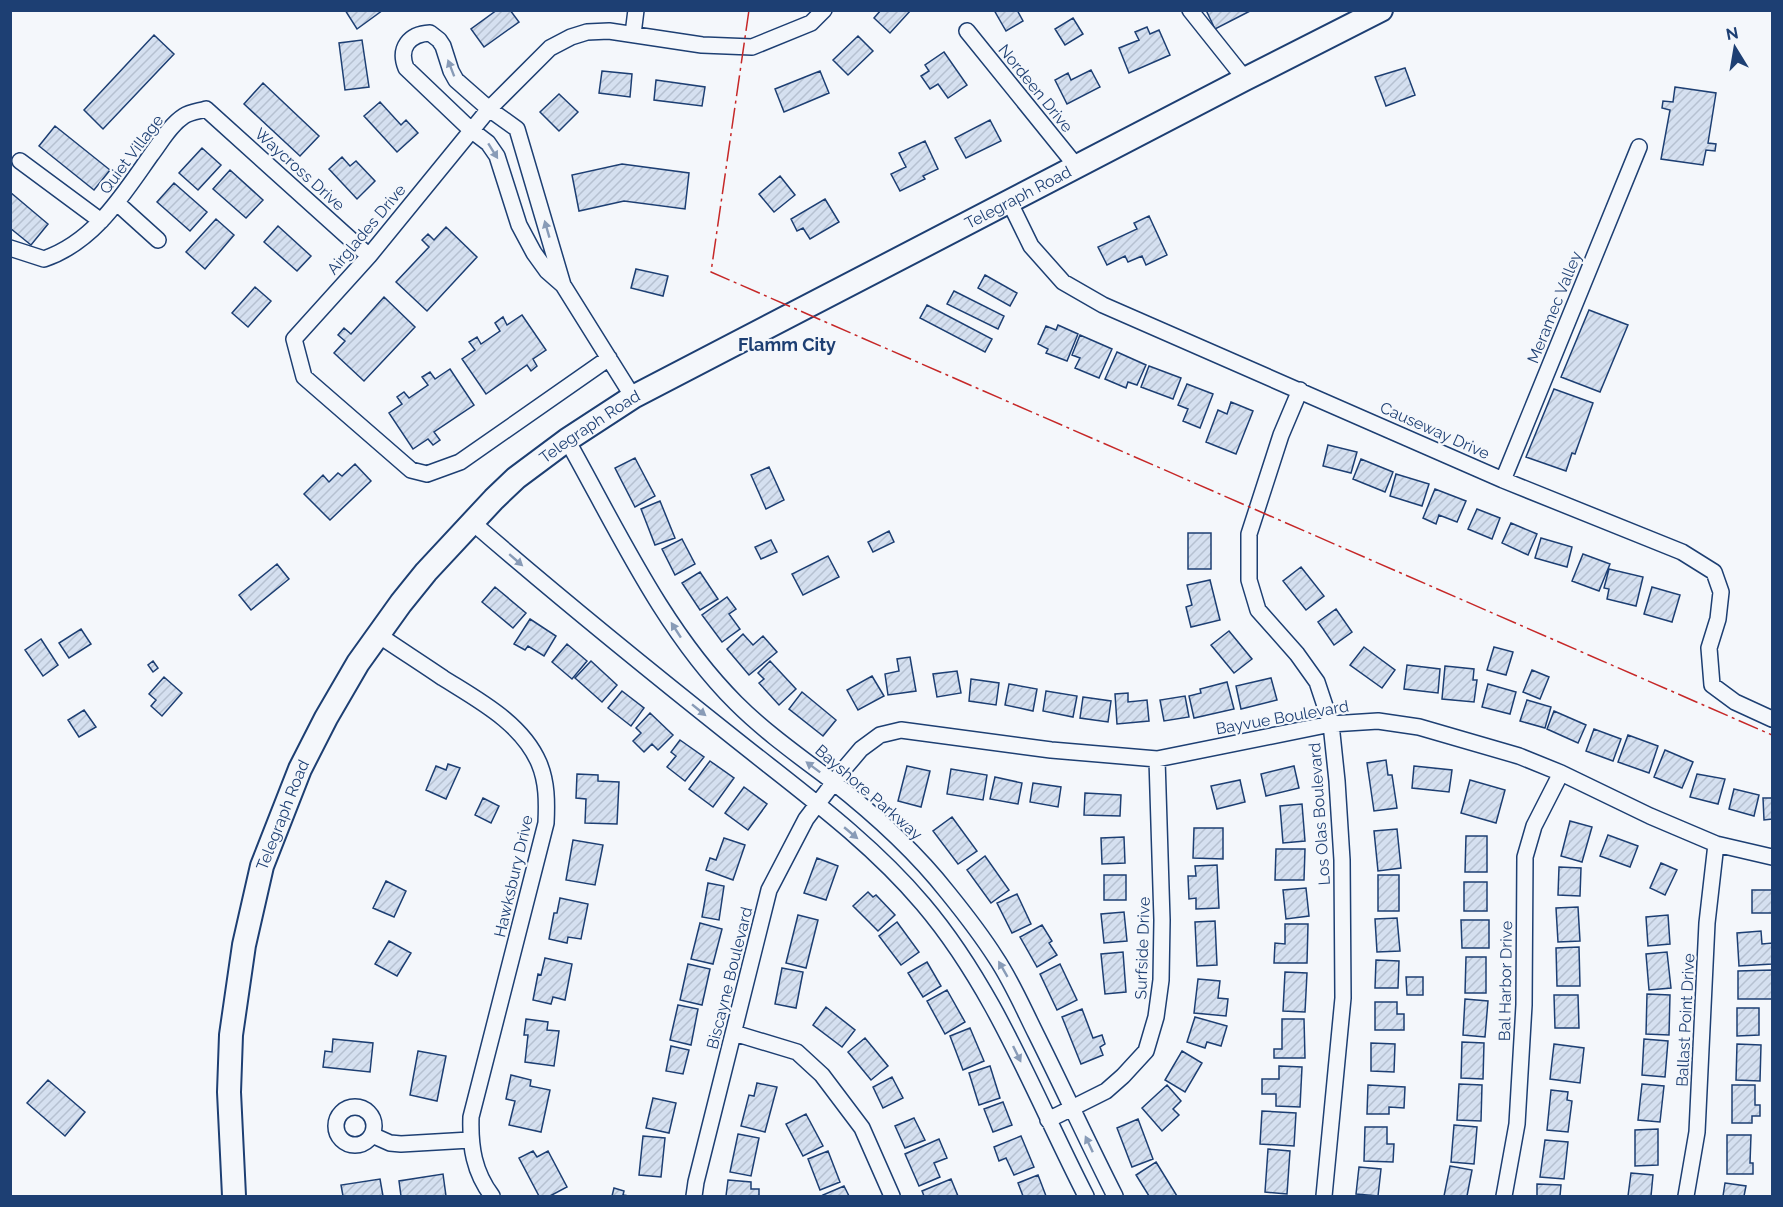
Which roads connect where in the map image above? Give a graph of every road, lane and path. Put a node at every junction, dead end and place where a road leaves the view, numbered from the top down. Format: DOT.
graph roads {
  1 [pos="636,10"];
  2 [pos="824,10"];
  3 [pos="1190,10"];
  4 [pos="1381,10"];
  5 [pos="967,32"];
  6 [pos="633,34"];
  7 [pos="1245,79"];
  8 [pos="206,109"];
  9 [pos="489,109"];
  10 [pos="471,130"];
  11 [pos="1639,147"];
  12 [pos="20,160"];
  13 [pos="1077,167"];
  14 [pos="1009,201"];
  15 [pos="117,203"];
  16 [pos="95,226"];
  17 [pos="158,240"];
  18 [pos="10,248"];
  19 [pos="369,256"];
  20 [pos="563,285"];
  21 [pos="609,358"];
  22 [pos="1300,390"];
  23 [pos="633,397"];
  24 [pos="567,440"];
  25 [pos="1503,480"];
  26 [pos="472,522"];
  27 [pos="377,634"];
  28 [pos="1773,719"];
  29 [pos="1331,724"];
  30 [pos="1157,759"];
  31 [pos="1561,773"];
  32 [pos="834,783"];
  33 [pos="817,804"];
  34 [pos="1716,844"];
  35 [pos="1773,857"];
  36 [pos="734,1033"];
  37 [pos="1073,1108"];
  38 [pos="1048,1120"];
  39 [pos="372,1136"];
  40 [pos="470,1140"];
  41 [pos="234,1197"];
  42 [pos="492,1197"];
  43 [pos="694,1197"];
  44 [pos="892,1197"];
  45 [pos="1086,1197"];
  46 [pos="1115,1197"];
  47 [pos="1324,1197"];
  48 [pos="1504,1197"];
  49 [pos="1686,1197"];
  1 -- 6 [label="street"];
  2 -- 6 [label="street, Airglades Drive"];
  3 -- 7 [label="street"];
  4 -- 7 [label="main road, Telegraph Road"];
  5 -- 13 [label="street, Nordeen Drive"];
  6 -- 9 [label="street, Airglades Drive"];
  7 -- 13 [label="main road, Telegraph Road"];
  8 -- 15 [label="street, Quiet Village"];
  8 -- 19 [label="street, Waycross Drive"];
  9 -- 10 [label="street, Airglades Drive"];
  9 -- 10 [label="street, one-way"];
  20 -- 9 [label="street, one-way"];
  10 -- 19 [label="street, Airglades Drive"];
  10 -- 20 [label="street, one-way"];
  11 -- 25 [label="street, Meramec Valley"];
  12 -- 16 [label="street"];
  13 -- 14 [label="main road, Telegraph Road"];
  14 -- 22 [label="street, Causeway Drive"];
  14 -- 23 [label="main road, Telegraph Road"];
  15 -- 16 [label="street, Quiet Village"];
  15 -- 17 [label="street"];
  16 -- 18 [label="street, Quiet Village"];
  19 -- 21 [label="street, Airglades Drive"];
  20 -- 21 [label="street"];
  21 -- 23 [label="street"];
  22 -- 25 [label="street, Causeway Drive"];
  22 -- 29 [label="street, Los Olas Boulevard"];
  23 -- 24 [label="main road, Telegraph Road"];
  24 -- 26 [label="main road, Telegraph Road"];
  32 -- 24 [label="street, Bayshore Parkway, one-way"];
  25 -- 28 [label="street, Causeway Drive"];
  26 -- 27 [label="main road, Telegraph Road"];
  26 -- 33 [label="street, one-way"];
  27 -- 40 [label="street, Hawksbury Drive"];
  27 -- 41 [label="main road, Telegraph Road"];
  29 -- 30 [label="street, Bayvue Boulevard"];
  29 -- 31 [label="street, Bayvue Boulevard"];
  29 -- 47 [label="street, Los Olas Boulevard"];
  30 -- 32 [label="street, Bayvue Boulevard"];
  30 -- 37 [label="street, Surfside Drive"];
  31 -- 34 [label="street, Bayvue Boulevard"];
  31 -- 48 [label="street, Bal Harbor Drive"];
  32 -- 33 [label="street, Biscayne Boulevard"];
  37 -- 32 [label="street, Bayshore Parkway, one-way"];
  33 -- 36 [label="street, Biscayne Boulevard"];
  33 -- 38 [label="street, one-way"];
  34 -- 35 [label="street, Bayvue Boulevard"];
  34 -- 49 [label="street, Ballast Point Drive"];
  36 -- 43 [label="street, Biscayne Boulevard"];
  36 -- 44 [label="street"];
  37 -- 38 [label="street, Surfside Drive"];
  46 -- 37 [label="street, Bayshore Parkway, one-way"];
  38 -- 45 [label="street"];
  39 -- 40 [label="street"];
  40 -- 42 [label="street, Hawksbury Drive"];
}
